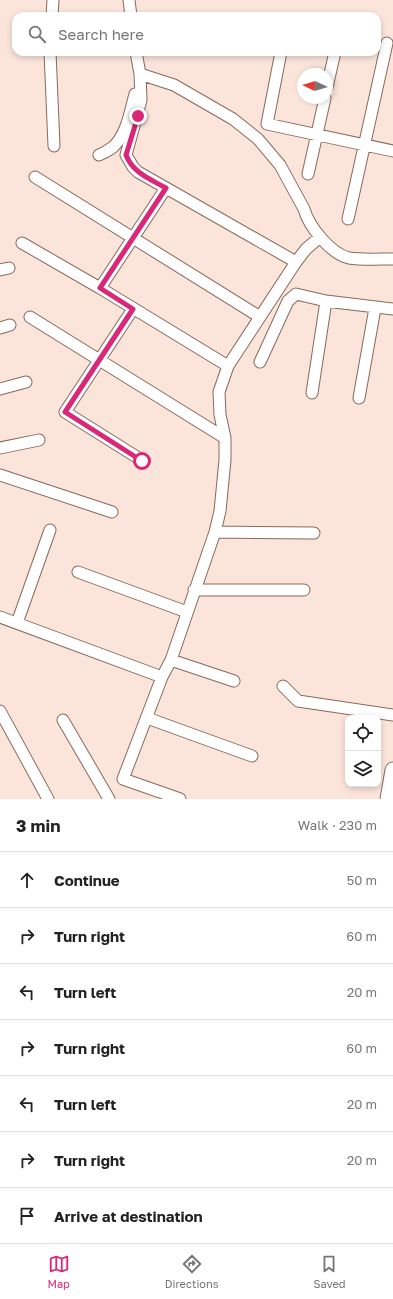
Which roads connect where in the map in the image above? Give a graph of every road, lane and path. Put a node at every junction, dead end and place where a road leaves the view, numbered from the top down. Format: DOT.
graph roads {
  1 [pos="53,0"];
  2 [pos="129,0"];
  3 [pos="52,12"];
  4 [pos="130,12"];
  5 [pos="387,43"];
  6 [pos="50,56"];
  7 [pos="137,56"];
  8 [pos="279,56"];
  9 [pos="333,56"];
  10 [pos="331,68"];
  11 [pos="140,74"];
  12 [pos="324,104"];
  13 [pos="317,135"];
  14 [pos="54,146"];
  15 [pos="365,146"];
  16 [pos="393,151"];
  17 [pos="99,155"];
  18 [pos="308,174"];
  19 [pos="34,177"];
  20 [pos="166,188"];
  21 [pos="348,219"];
  22 [pos="320,237"];
  23 [pos="133,238"];
  24 [pos="22,242"];
  25 [pos="393,259"];
  26 [pos="296,262"];
  27 [pos="100,288"];
  28 [pos="326,301"];
  29 [pos="375,308"];
  30 [pos="133,309"];
  31 [pos="393,309"];
  32 [pos="30,317"];
  33 [pos="260,317"];
  34 [pos="99,360"];
  35 [pos="260,362"];
  36 [pos="228,366"];
  37 [pos="26,382"];
  38 [pos="0,389"];
  39 [pos="312,393"];
  40 [pos="359,398"];
  41 [pos="225,438"];
  42 [pos="39,440"];
  43 [pos="0,448"];
  44 [pos="142,461"];
  45 [pos="0,475"];
  46 [pos="112,512"];
  47 [pos="50,530"];
  48 [pos="215,532"];
  49 [pos="314,533"];
  50 [pos="78,572"];
  51 [pos="194,590"];
  52 [pos="304,590"];
  53 [pos="187,612"];
  54 [pos="0,617"];
  55 [pos="16,623"];
  56 [pos="171,660"];
  57 [pos="162,677"];
  58 [pos="234,681"];
  59 [pos="284,686"];
  60 [pos="0,711"];
  61 [pos="393,715"];
  62 [pos="147,718"];
  63 [pos="63,720"];
  64 [pos="252,756"];
  65 [pos="393,770"];
  66 [pos="48,799"];
  67 [pos="109,799"];
  68 [pos="180,799"];
  69 [pos="388,799"];
  1 -- 3 [label="street"];
  2 -- 4 [label="street"];
  5 -- 15 [label="street"];
  6 -- 14 [label="street"];
  7 -- 11 [label="street"];
  8 -- 13 [label="street"];
  9 -- 10 [label="street"];
  11 -- 17 [label="street"];
  11 -- 20 [label="street"];
  11 -- 22 [label="street"];
  12 -- 13 [label="street"];
  13 -- 15 [label="street"];
  13 -- 18 [label="street"];
  15 -- 16 [label="street"];
  15 -- 21 [label="street"];
  19 -- 23 [label="street"];
  20 -- 23 [label="street"];
  20 -- 26 [label="street"];
  22 -- 25 [label="street"];
  22 -- 26 [label="street"];
  23 -- 27 [label="street"];
  23 -- 33 [label="street"];
  24 -- 27 [label="street"];
  26 -- 33 [label="street"];
  27 -- 30 [label="street"];
  28 -- 29 [label="street"];
  28 -- 35 [label="street"];
  28 -- 39 [label="street"];
  29 -- 31 [label="street"];
  29 -- 40 [label="street"];
  30 -- 34 [label="street"];
  30 -- 36 [label="street"];
  32 -- 34 [label="street"];
  33 -- 36 [label="street"];
  34 -- 41 [label="street"];
  34 -- 44 [label="street"];
  36 -- 41 [label="street"];
  37 -- 38 [label="street"];
  41 -- 48 [label="street"];
  42 -- 43 [label="street"];
  45 -- 46 [label="street"];
  47 -- 55 [label="street"];
  48 -- 49 [label="street"];
  48 -- 51 [label="street"];
  50 -- 53 [label="street"];
  51 -- 52 [label="street"];
  51 -- 53 [label="street"];
  53 -- 56 [label="street"];
  54 -- 55 [label="street"];
  55 -- 57 [label="street"];
  56 -- 57 [label="street"];
  56 -- 58 [label="street"];
  57 -- 62 [label="street"];
  59 -- 61 [label="street"];
  60 -- 66 [label="street"];
  62 -- 64 [label="street"];
  62 -- 68 [label="street"];
  63 -- 67 [label="street"];
  65 -- 69 [label="street"];
}
